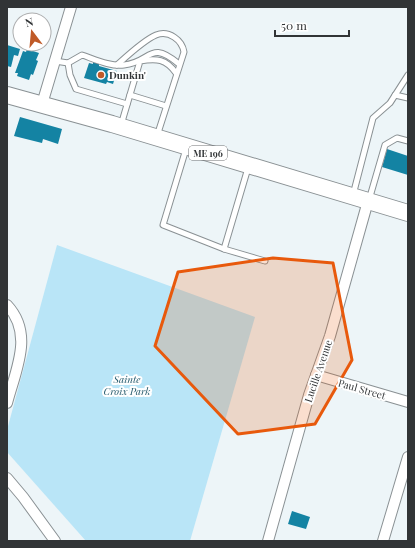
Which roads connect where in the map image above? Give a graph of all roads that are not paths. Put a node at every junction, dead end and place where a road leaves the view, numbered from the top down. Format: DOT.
graph roads {
  1 [pos="71,7"];
  2 [pos="55,61"];
  3 [pos="140,61"];
  4 [pos="68,63"];
  5 [pos="179,64"];
  6 [pos="116,65"];
  7 [pos="176,74"];
  8 [pos="408,75"];
  9 [pos="7,95"];
  10 [pos="130,95"];
  11 [pos="395,95"];
  12 [pos="408,98"];
  13 [pos="42,104"];
  14 [pos="128,104"];
  15 [pos="166,106"];
  16 [pos="120,126"];
  17 [pos="157,137"];
  18 [pos="408,141"];
  19 [pos="187,146"];
  20 [pos="249,165"];
  21 [pos="352,196"];
  22 [pos="368,201"];
  23 [pos="408,213"];
  24 [pos="224,249"];
  25 [pos="264,261"];
  26 [pos="7,305"];
  27 [pos="316,376"];
  28 [pos="408,402"];
  29 [pos="7,403"];
  30 [pos="408,457"];
  31 [pos="7,478"];
  32 [pos="55,541"];
  33 [pos="268,541"];
  34 [pos="383,541"];
  1 -- 2 [label="street"];
  2 -- 4 [label="lane"];
  2 -- 13 [label="street"];
  3 -- 5 [label="lane"];
  3 -- 6 [label="lane"];
  3 -- 7 [label="lane"];
  3 -- 10 [label="lane"];
  4 -- 6 [label="lane"];
  4 -- 14 [label="lane"];
  5 -- 6 [label="lane"];
  5 -- 7 [label="lane"];
  7 -- 15 [label="lane"];
  8 -- 11 [label="lane"];
  9 -- 13 [label="highway, ME 196"];
  10 -- 14 [label="lane"];
  10 -- 15 [label="lane"];
  11 -- 12 [label="lane"];
  11 -- 21 [label="lane"];
  13 -- 16 [label="highway, ME 196"];
  14 -- 16 [label="lane"];
  15 -- 17 [label="lane"];
  16 -- 17 [label="highway, ME 196"];
  17 -- 19 [label="highway, ME 196"];
  18 -- 22 [label="lane"];
  19 -- 20 [label="highway, ME 196"];
  19 -- 24 [label="lane"];
  20 -- 21 [label="highway, ME 196"];
  20 -- 24 [label="lane"];
  21 -- 22 [label="highway, ME 196"];
  22 -- 23 [label="highway, ME 196"];
  22 -- 27 [label="street, Lucille Avenue"];
  24 -- 25 [label="lane"];
  26 -- 29 [label="street"];
  27 -- 28 [label="street, Paul Street"];
  27 -- 33 [label="street, Lucille Avenue"];
  30 -- 34 [label="street"];
  31 -- 32 [label="street"];
}
